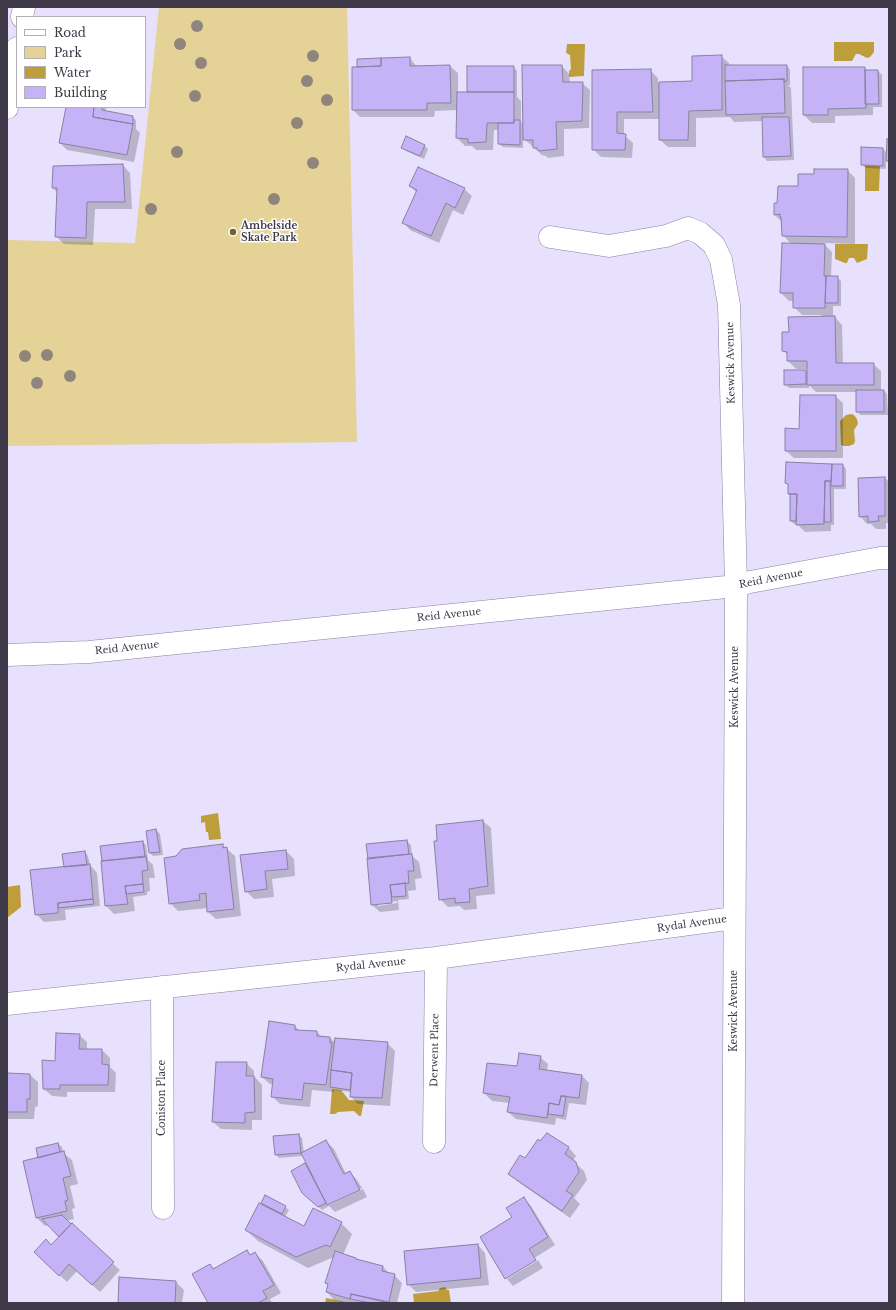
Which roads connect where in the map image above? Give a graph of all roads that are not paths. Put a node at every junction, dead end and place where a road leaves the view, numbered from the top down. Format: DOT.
graph roads {
  1 [pos="16,54"];
  2 [pos="7,108"];
  3 [pos="550,237"];
  4 [pos="889,558"];
  5 [pos="736,586"];
  6 [pos="7,655"];
  7 [pos="734,918"];
  8 [pos="436,958"];
  9 [pos="162,987"];
  10 [pos="7,1004"];
  11 [pos="434,1142"];
  12 [pos="163,1208"];
  13 [pos="733,1303"];
  1 -- 2 [label="street"];
  3 -- 5 [label="street, Keswick Avenue"];
  4 -- 5 [label="street, Reid Avenue"];
  5 -- 6 [label="street, Reid Avenue"];
  5 -- 7 [label="street, Keswick Avenue"];
  7 -- 8 [label="street, Rydal Avenue"];
  7 -- 13 [label="street, Keswick Avenue"];
  8 -- 9 [label="street, Rydal Avenue"];
  8 -- 11 [label="street, Derwent Place"];
  9 -- 10 [label="street, Rydal Avenue"];
  9 -- 12 [label="street, Coniston Place"];
}
